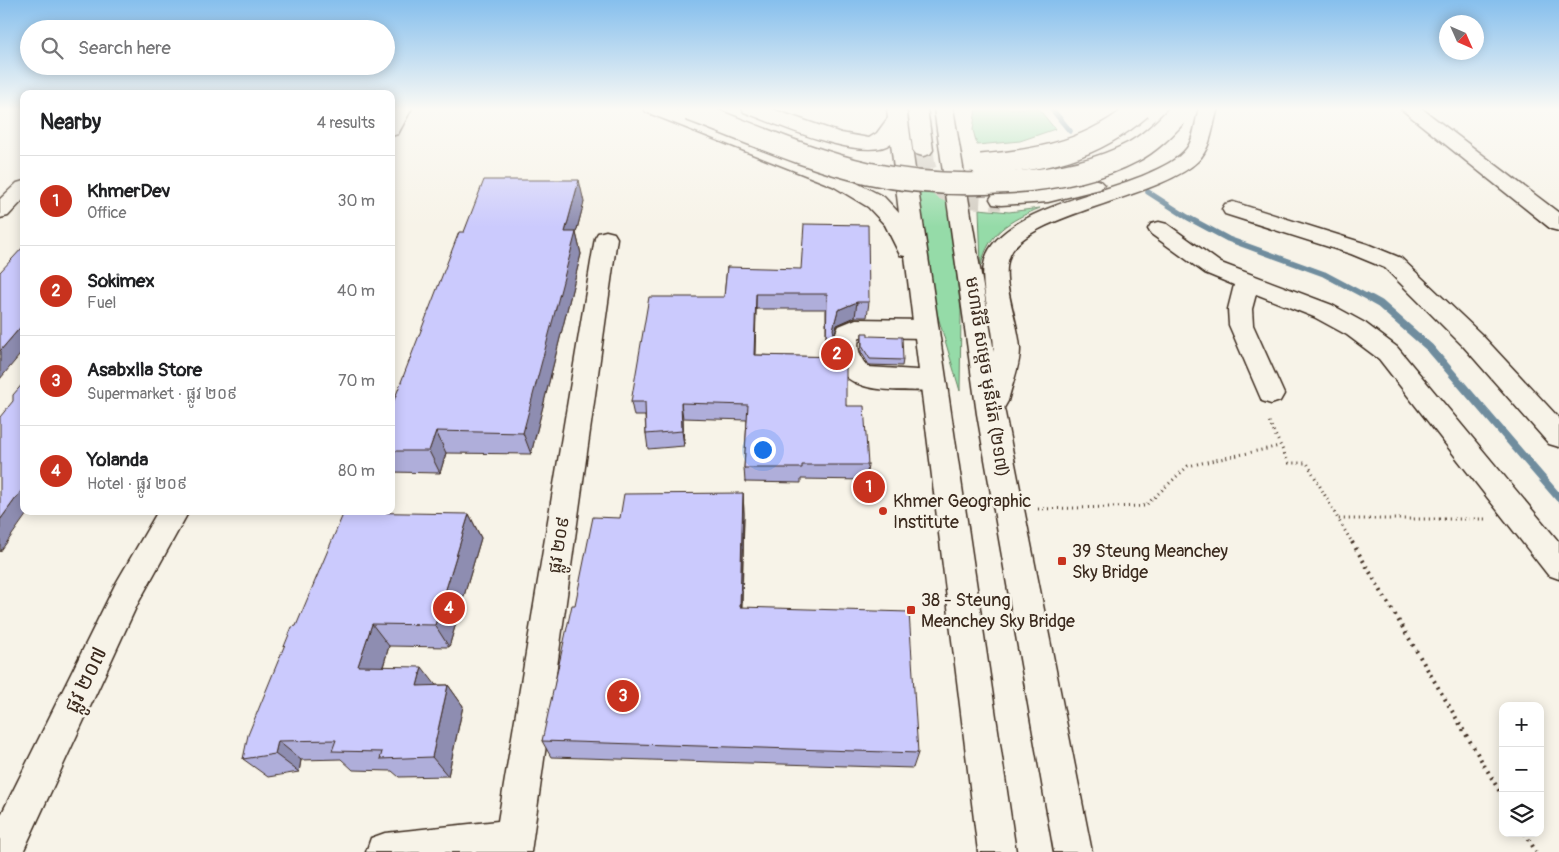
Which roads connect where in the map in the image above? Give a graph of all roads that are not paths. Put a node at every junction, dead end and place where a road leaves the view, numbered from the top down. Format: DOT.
graph roads {
  1 [pos="753,148"];
  2 [pos="793,148"];
  3 [pos="831,148"];
  4 [pos="906,148"];
  5 [pos="953,148"];
  6 [pos="1076,148"];
  7 [pos="1141,148"];
  8 [pos="1172,148"];
  9 [pos="1197,148"];
  10 [pos="1460,148"];
  11 [pos="0,187"];
  12 [pos="20,187"];
  13 [pos="20,191"];
  14 [pos="1002,200"];
  15 [pos="1233,209"];
  16 [pos="0,211"];
  17 [pos="1559,224"];
  18 [pos="1159,229"];
  19 [pos="606,238"];
  20 [pos="916,264"];
  21 [pos="1247,282"];
  22 [pos="926,329"];
  23 [pos="933,382"];
  24 [pos="1271,394"];
  25 [pos="991,414"];
  26 [pos="1559,436"];
  27 [pos="172,515"];
  28 [pos="1559,565"];
  29 [pos="514,846"];
  30 [pos="3,852"];
  31 [pos="386,852"];
  32 [pos="997,852"];
  33 [pos="1073,852"];
  1 -- 20 [label="main road"];
  2 -- 7 [label="main road, bridge"];
  3 -- 6 [label="main road, bridge"];
  4 -- 20 [label="main road"];
  5 -- 25 [label="main road, មហាវិថី សម្តេច មុនីរ៉េត (២១៧)"];
  8 -- 14 [label="main road"];
  9 -- 25 [label="main road"];
  10 -- 17 [label="main road"];
  11 -- 12 [label="main road"];
  13 -- 16 [label="main road"];
  15 -- 26 [label="main road"];
  18 -- 21 [label="main road"];
  19 -- 29 [label="main road, ផ្លូវ ២០៩"];
  20 -- 22 [label="main road"];
  21 -- 24 [label="main road"];
  21 -- 28 [label="main road"];
  22 -- 23 [label="main road"];
  22 -- 23 [label="main road"];
  23 -- 32 [label="main road"];
  25 -- 33 [label="main road, មហាវិថី សម្តេច មុនីរ៉េត (២១៧)"];
  27 -- 30 [label="main road, ផ្លូវ ២០៧"];
  29 -- 31 [label="main road"];
}
